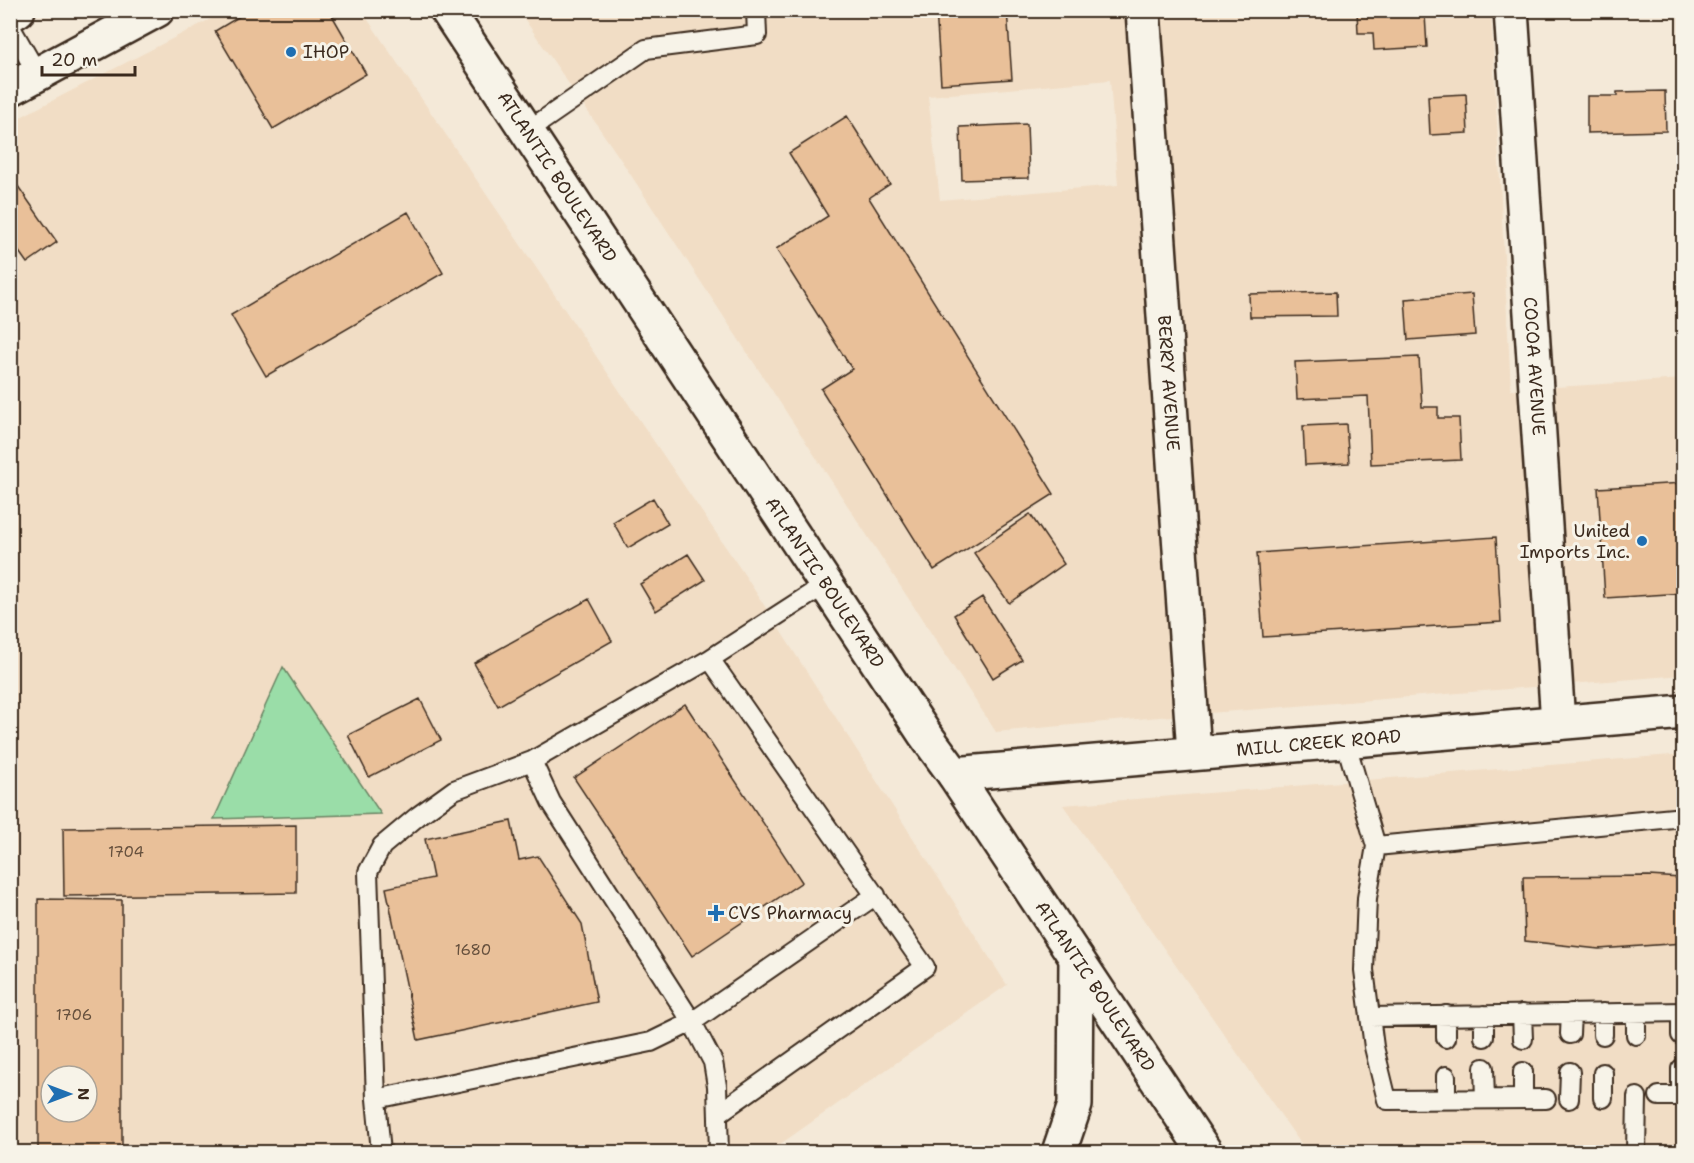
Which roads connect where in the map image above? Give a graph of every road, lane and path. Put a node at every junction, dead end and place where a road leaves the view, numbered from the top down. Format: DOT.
graph roads {
  1 [pos="18,10"];
  2 [pos="157,10"];
  3 [pos="447,10"];
  4 [pos="756,10"];
  5 [pos="1143,10"];
  6 [pos="1511,10"];
  7 [pos="10,15"];
  8 [pos="10,26"];
  9 [pos="24,82"];
  10 [pos="526,132"];
  11 [pos="826,584"];
  12 [pos="710,659"];
  13 [pos="1683,712"];
  14 [pos="1558,723"];
  15 [pos="1345,740"];
  16 [pos="1194,753"];
  17 [pos="532,761"];
  18 [pos="954,774"];
  19 [pos="1683,817"];
  20 [pos="1376,846"];
  21 [pos="876,895"];
  22 [pos="1076,958"];
  23 [pos="1636,1012"];
  24 [pos="1682,1012"];
  25 [pos="1571,1013"];
  26 [pos="1604,1013"];
  27 [pos="1522,1014"];
  28 [pos="1446,1015"];
  29 [pos="1484,1015"];
  30 [pos="1370,1017"];
  31 [pos="692,1022"];
  32 [pos="1570,1034"];
  33 [pos="1604,1035"];
  34 [pos="1636,1035"];
  35 [pos="1681,1035"];
  36 [pos="1484,1037"];
  37 [pos="1446,1038"];
  38 [pos="1523,1039"];
  39 [pos="1484,1068"];
  40 [pos="1681,1069"];
  41 [pos="1523,1072"];
  42 [pos="1570,1072"];
  43 [pos="1603,1073"];
  44 [pos="1446,1076"];
  45 [pos="1659,1096"];
  46 [pos="1682,1096"];
  47 [pos="1637,1097"];
  48 [pos="1603,1098"];
  49 [pos="376,1099"];
  50 [pos="1546,1099"];
  51 [pos="1569,1099"];
  52 [pos="1446,1100"];
  53 [pos="1485,1100"];
  54 [pos="1523,1100"];
  55 [pos="719,1113"];
  56 [pos="381,1152"];
  57 [pos="719,1152"];
  58 [pos="1059,1152"];
  59 [pos="1205,1152"];
  60 [pos="1636,1152"];
  1 -- 7 [label="street"];
  2 -- 9 [label="street"];
  3 -- 10 [label="street, ATLANTIC BOULEVARD"];
  4 -- 10 [label="lane"];
  5 -- 16 [label="street, BERRY AVENUE"];
  6 -- 14 [label="street, COCOA AVENUE"];
  8 -- 9 [label="lane"];
  10 -- 11 [label="street, ATLANTIC BOULEVARD"];
  11 -- 12 [label="lane"];
  11 -- 18 [label="street, ATLANTIC BOULEVARD"];
  12 -- 17 [label="lane"];
  12 -- 21 [label="lane"];
  13 -- 14 [label="street, MILL CREEK ROAD"];
  14 -- 15 [label="street, MILL CREEK ROAD"];
  15 -- 16 [label="street, MILL CREEK ROAD"];
  15 -- 20 [label="lane"];
  16 -- 18 [label="street, MILL CREEK ROAD"];
  17 -- 31 [label="lane"];
  17 -- 49 [label="lane"];
  18 -- 22 [label="street, ATLANTIC BOULEVARD"];
  19 -- 20 [label="lane"];
  20 -- 30 [label="lane"];
  21 -- 31 [label="lane"];
  21 -- 55 [label="lane"];
  22 -- 58 [label="street"];
  22 -- 59 [label="street, ATLANTIC BOULEVARD"];
  23 -- 24 [label="lane"];
  23 -- 26 [label="lane"];
  23 -- 34 [label="lane"];
  24 -- 35 [label="lane"];
  25 -- 26 [label="lane"];
  25 -- 27 [label="lane"];
  25 -- 32 [label="lane"];
  26 -- 33 [label="lane"];
  27 -- 29 [label="lane"];
  27 -- 38 [label="lane"];
  28 -- 29 [label="lane"];
  28 -- 30 [label="lane"];
  28 -- 37 [label="lane"];
  29 -- 36 [label="lane"];
  30 -- 52 [label="lane"];
  31 -- 49 [label="lane"];
  31 -- 55 [label="lane"];
  39 -- 53 [label="lane"];
  40 -- 46 [label="lane"];
  41 -- 54 [label="lane"];
  42 -- 51 [label="lane"];
  43 -- 48 [label="lane"];
  44 -- 52 [label="lane"];
  45 -- 46 [label="lane"];
  47 -- 60 [label="lane"];
  49 -- 56 [label="lane"];
  50 -- 54 [label="lane"];
  52 -- 53 [label="lane"];
  53 -- 54 [label="lane"];
  55 -- 57 [label="lane"];
}
